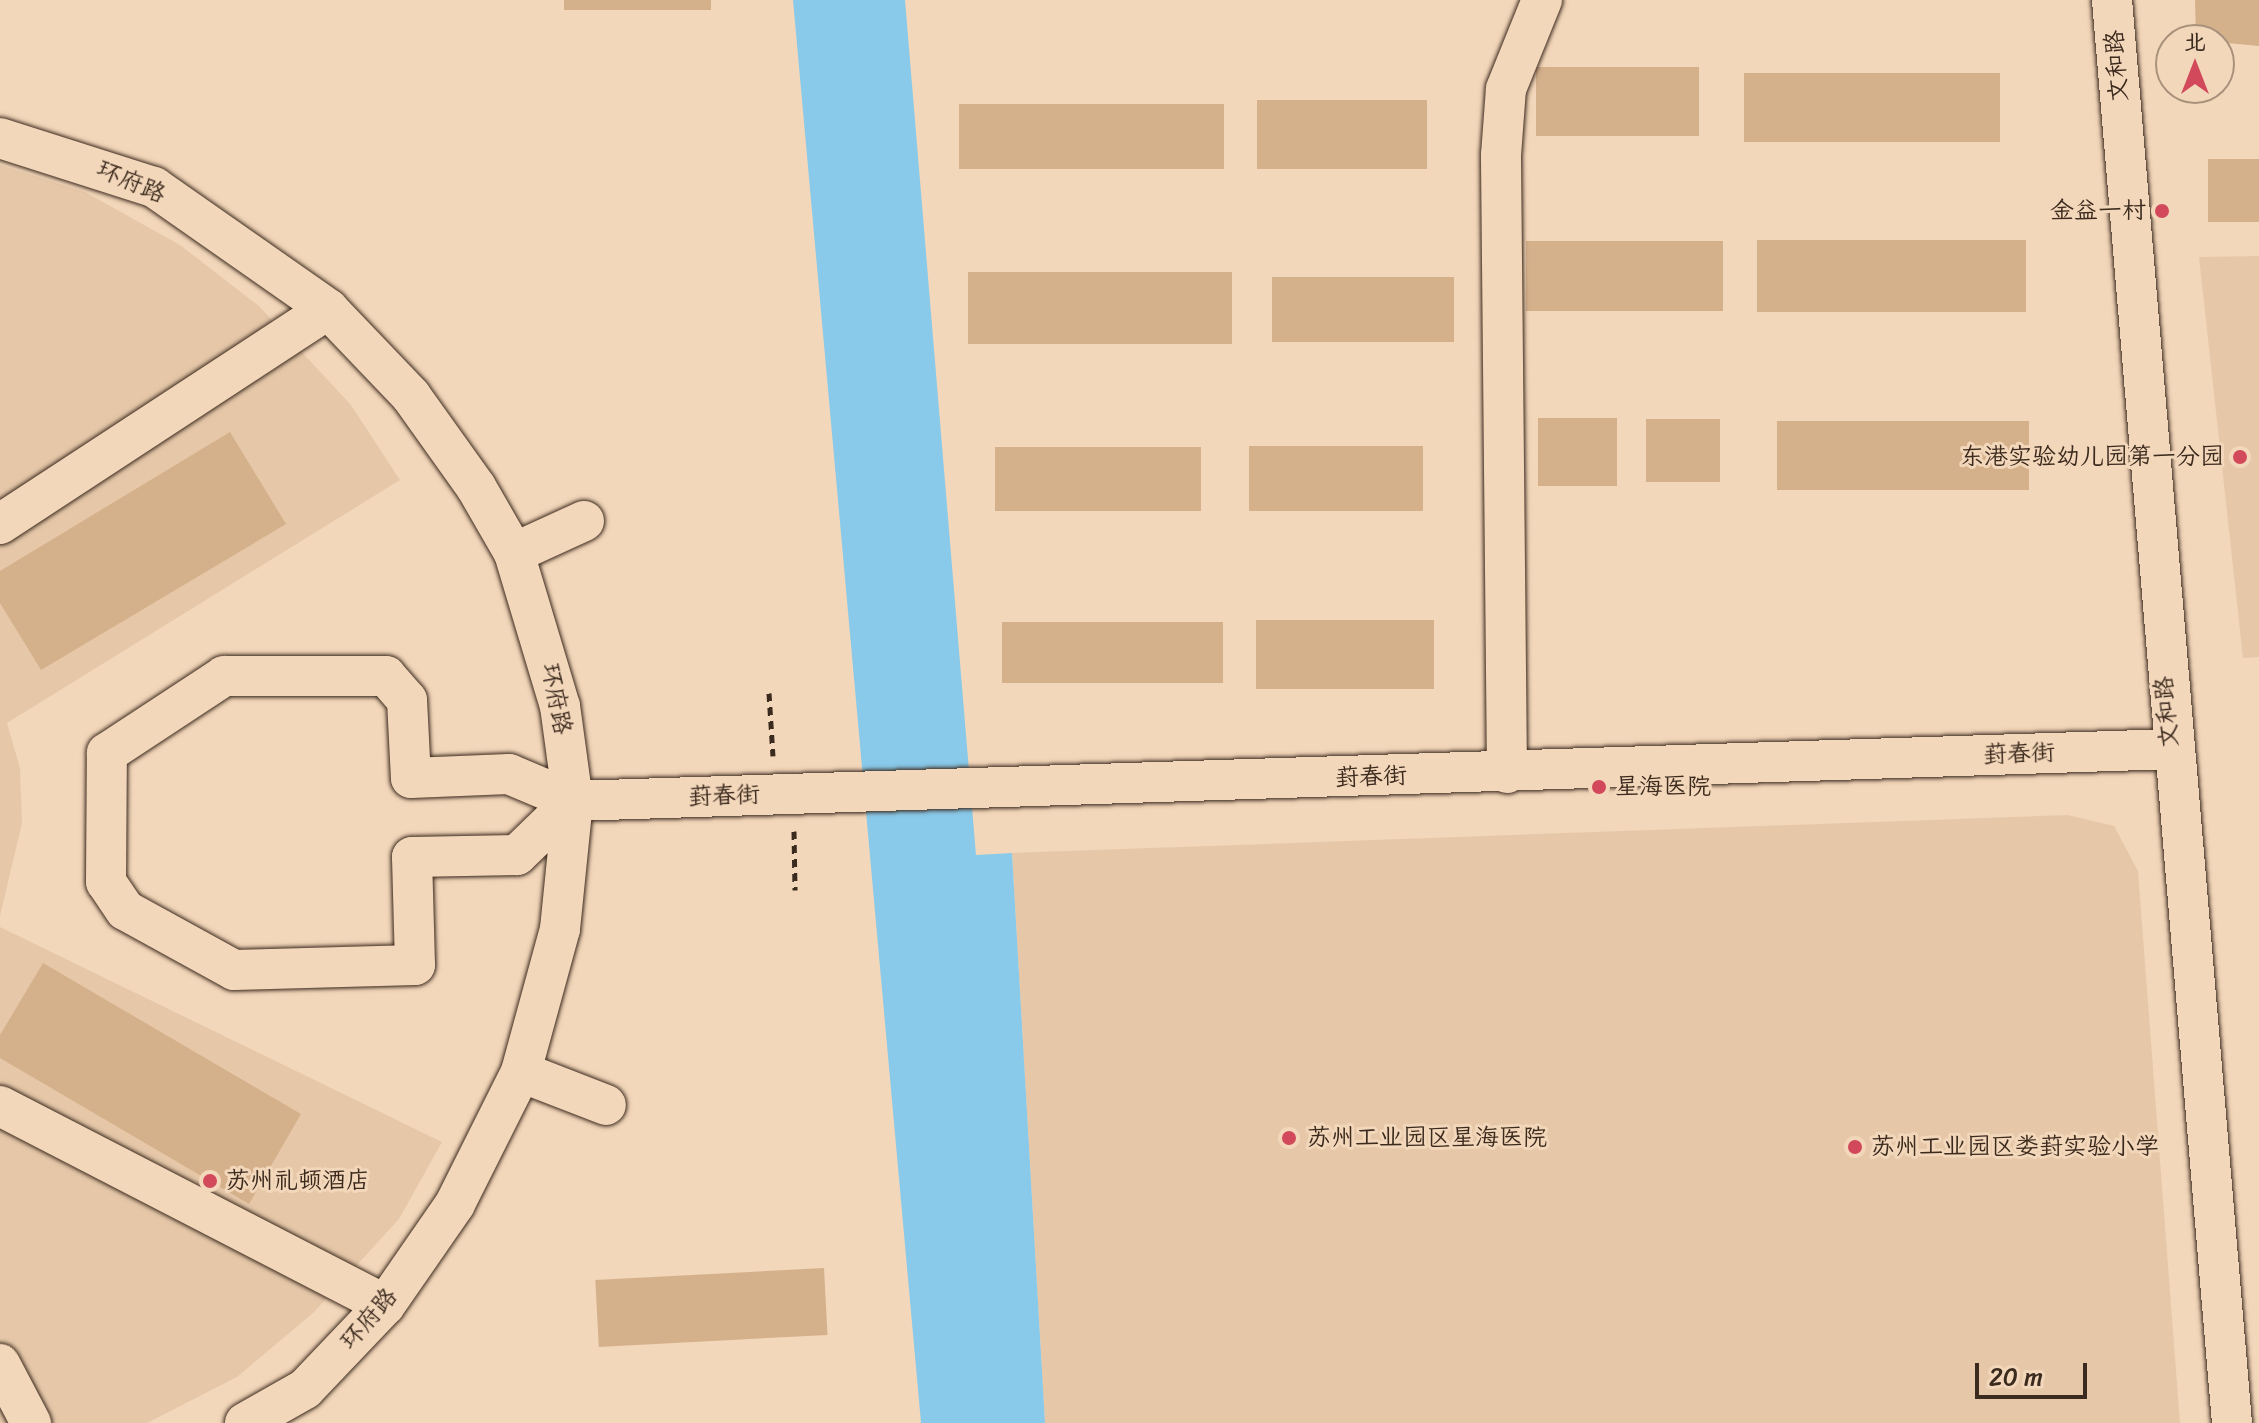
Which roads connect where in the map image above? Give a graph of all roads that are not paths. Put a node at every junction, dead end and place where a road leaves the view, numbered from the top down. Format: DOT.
graph roads {
  1 [pos="1542,0"];
  2 [pos="2112,0"];
  3 [pos="0,138"];
  4 [pos="328,309"];
  5 [pos="584,521"];
  6 [pos="0,524"];
  7 [pos="514,553"];
  8 [pos="2170,749"];
  9 [pos="1507,773"];
  10 [pos="573,801"];
  11 [pos="521,1072"];
  12 [pos="606,1105"];
  13 [pos="0,1106"];
  14 [pos="385,1305"];
  15 [pos="0,1364"];
  16 [pos="31,1423"];
  17 [pos="245,1423"];
  18 [pos="2232,1423"];
  1 -- 9 [label="street"];
  2 -- 8 [label="street, 文和路"];
  3 -- 4 [label="street, 环府路"];
  4 -- 6 [label="street"];
  4 -- 7 [label="street, 环府路"];
  5 -- 7 [label="street"];
  7 -- 10 [label="street, 环府路"];
  8 -- 9 [label="street, 葑春街"];
  8 -- 18 [label="street, 文和路"];
  9 -- 10 [label="street, 葑春街"];
  10 -- 10 [label="street"];
  10 -- 11 [label="street, 环府路"];
  11 -- 12 [label="street"];
  11 -- 14 [label="street, 环府路"];
  13 -- 14 [label="street"];
  14 -- 17 [label="street, 环府路"];
  15 -- 16 [label="street"];
}
